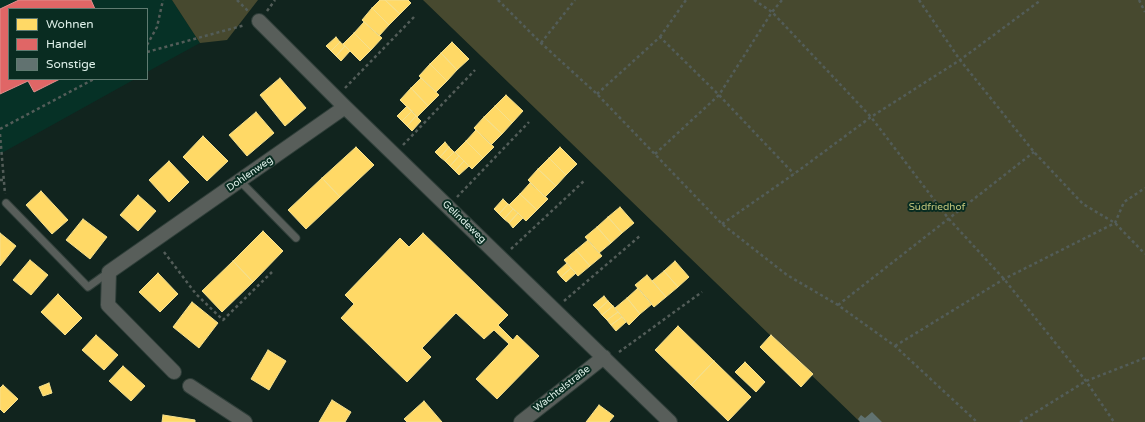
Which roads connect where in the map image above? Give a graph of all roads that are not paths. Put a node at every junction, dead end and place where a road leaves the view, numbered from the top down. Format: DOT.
graph roads {
  1 [pos="259,21"];
  2 [pos="341,102"];
  3 [pos="240,180"];
  4 [pos="6,202"];
  5 [pos="296,238"];
  6 [pos="109,272"];
  7 [pos="606,358"];
  8 [pos="174,372"];
  9 [pos="190,386"];
  10 [pos="245,422"];
  11 [pos="521,422"];
  12 [pos="670,422"];
  1 -- 2 [label="street, Gelindeweg"];
  2 -- 3 [label="street, Dohlenweg"];
  2 -- 7 [label="street, Gelindeweg"];
  3 -- 5 [label="lane"];
  3 -- 6 [label="street, Dohlenweg"];
  4 -- 6 [label="lane"];
  6 -- 8 [label="street"];
  7 -- 11 [label="street, Wachtelstraße"];
  7 -- 12 [label="street, Gelindeweg"];
  9 -- 10 [label="street"];
}
